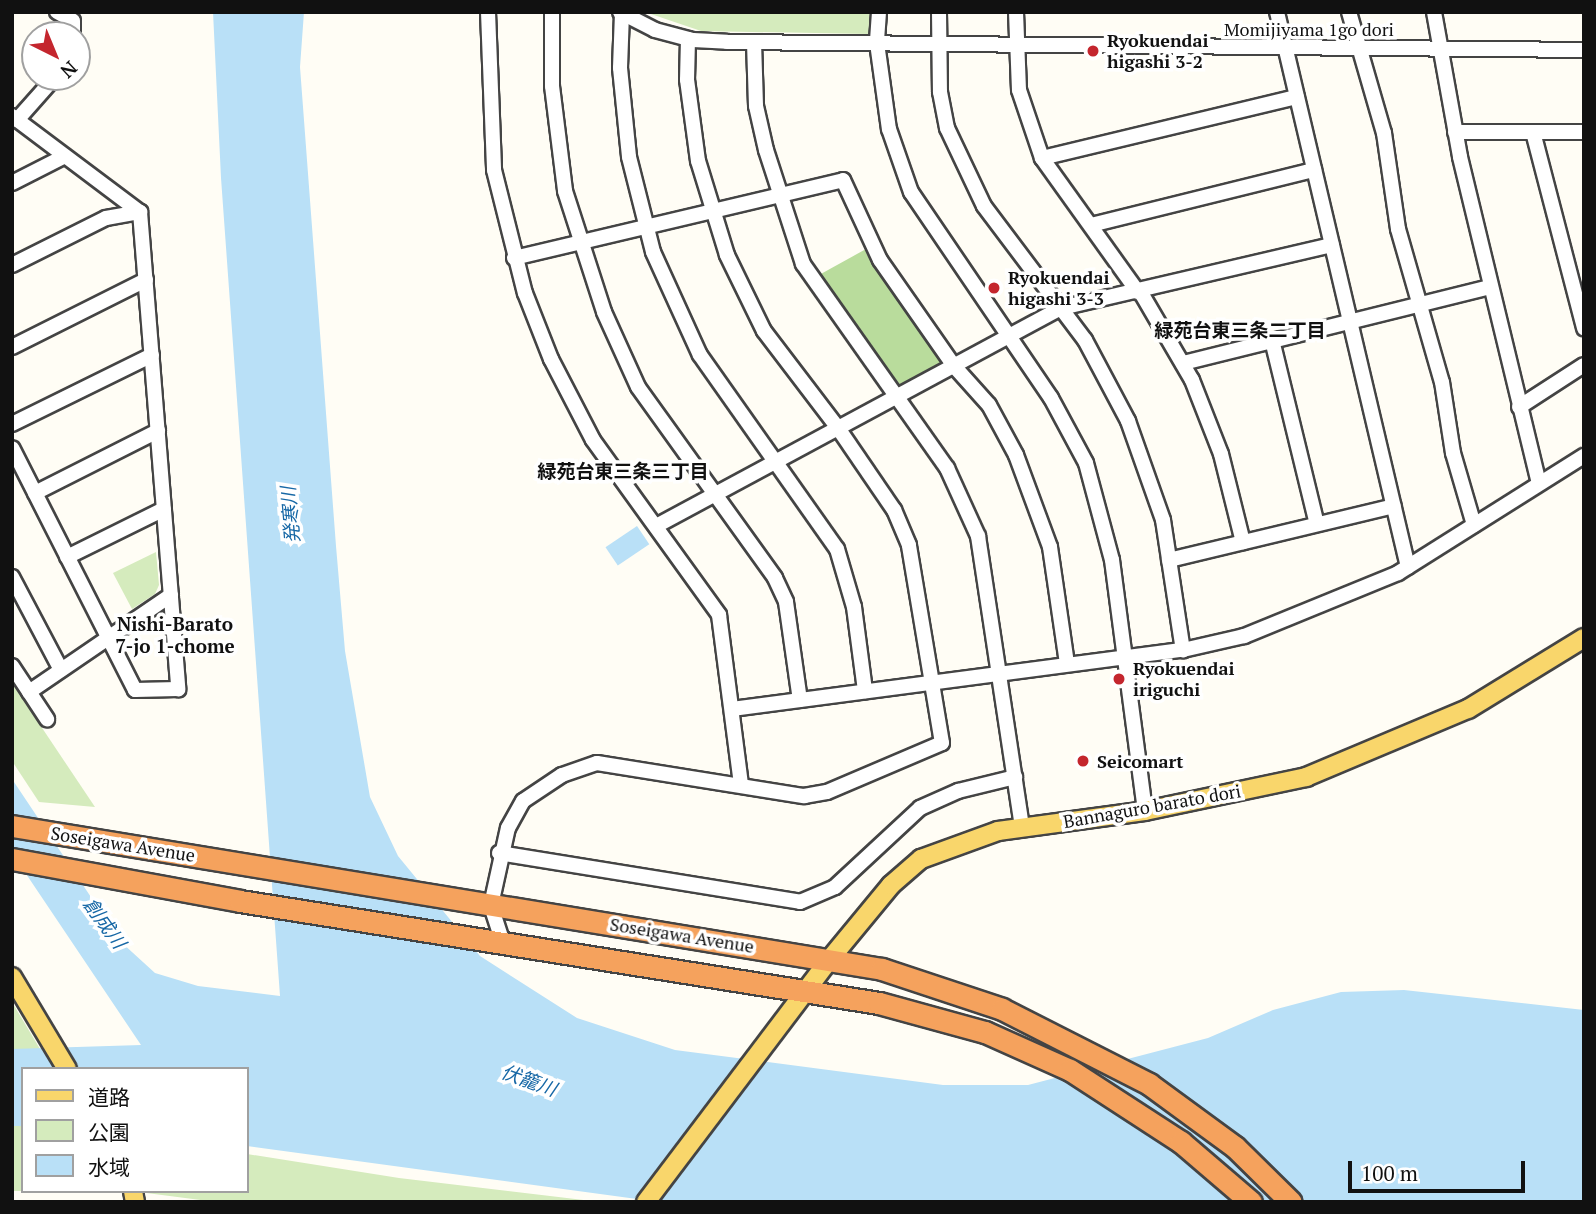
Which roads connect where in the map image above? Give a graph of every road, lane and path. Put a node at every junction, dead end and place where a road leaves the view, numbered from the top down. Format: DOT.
graph roads {
  1 [pos="57,12"];
  2 [pos="488,12"];
  3 [pos="552,12"];
  4 [pos="878,12"];
  5 [pos="939,12"];
  6 [pos="1016,12"];
  7 [pos="1277,12"];
  8 [pos="1349,12"];
  9 [pos="1434,12"];
  10 [pos="621,13"];
  11 [pos="73,21"];
  12 [pos="688,39"];
  13 [pos="754,42"];
  14 [pos="877,43"];
  15 [pos="938,44"];
  16 [pos="1016,44"];
  17 [pos="1359,48"];
  18 [pos="1444,49"];
  19 [pos="1286,50"];
  20 [pos="1584,50"];
  21 [pos="41,91"];
  22 [pos="1297,97"];
  23 [pos="15,118"];
  24 [pos="1455,132"];
  25 [pos="1533,132"];
  26 [pos="1584,132"];
  27 [pos="65,156"];
  28 [pos="1042,158"];
  29 [pos="1314,170"];
  30 [pos="12,183"];
  31 [pos="777,196"];
  32 [pos="713,211"];
  33 [pos="141,212"];
  34 [pos="1091,225"];
  35 [pos="645,226"];
  36 [pos="580,243"];
  37 [pos="1332,245"];
  38 [pos="514,258"];
  39 [pos="12,265"];
  40 [pos="146,280"];
  41 [pos="1491,287"];
  42 [pos="1139,292"];
  43 [pos="1420,305"];
  44 [pos="1061,308"];
  45 [pos="1350,320"];
  46 [pos="1584,328"];
  47 [pos="1009,338"];
  48 [pos="1272,340"];
  49 [pos="12,347"];
  50 [pos="152,355"];
  51 [pos="1183,363"];
  52 [pos="1584,365"];
  53 [pos="954,366"];
  54 [pos="898,396"];
  55 [pos="1519,407"];
  56 [pos="12,424"];
  57 [pos="838,428"];
  58 [pos="158,431"];
  59 [pos="12,448"];
  60 [pos="1584,456"];
  61 [pos="778,460"];
  62 [pos="1539,484"];
  63 [pos="35,493"];
  64 [pos="717,493"];
  65 [pos="1394,506"];
  66 [pos="164,509"];
  67 [pos="1317,524"];
  68 [pos="1474,525"];
  69 [pos="656,526"];
  70 [pos="1243,541"];
  71 [pos="67,557"];
  72 [pos="1169,560"];
  73 [pos="1408,567"];
  74 [pos="12,577"];
  75 [pos="171,595"];
  76 [pos="108,638"];
  77 [pos="1584,638"];
  78 [pos="1183,650"];
  79 [pos="1125,655"];
  80 [pos="1068,663"];
  81 [pos="12,666"];
  82 [pos="61,670"];
  83 [pos="1001,672"];
  84 [pos="933,681"];
  85 [pos="865,691"];
  86 [pos="29,692"];
  87 [pos="800,700"];
  88 [pos="732,709"];
  89 [pos="47,719"];
  90 [pos="1015,777"];
  91 [pos="741,785"];
  92 [pos="1145,811"];
  93 [pos="12,826"];
  94 [pos="1022,828"];
  95 [pos="499,853"];
  96 [pos="12,859"];
  97 [pos="491,905"];
  98 [pos="501,942"];
  99 [pos="830,959"];
  100 [pos="14,982"];
  101 [pos="806,990"];
  102 [pos="65,1067"];
  103 [pos="646,1202"];
  104 [pos="1251,1202"];
  105 [pos="1291,1202"];
  1 -- 11 [label="street"];
  2 -- 38 [label="street"];
  3 -- 36 [label="street"];
  4 -- 14 [label="street"];
  5 -- 15 [label="street"];
  6 -- 16 [label="street"];
  7 -- 19 [label="street"];
  8 -- 17 [label="street"];
  9 -- 18 [label="street"];
  10 -- 12 [label="street, Momijiyama 1go dori"];
  10 -- 35 [label="street"];
  12 -- 13 [label="street, Momijiyama 1go dori"];
  12 -- 32 [label="street"];
  13 -- 14 [label="street, Momijiyama 1go dori"];
  13 -- 31 [label="street"];
  14 -- 15 [label="street, Momijiyama 1go dori"];
  14 -- 47 [label="street"];
  15 -- 16 [label="street, Momijiyama 1go dori"];
  15 -- 44 [label="street"];
  16 -- 19 [label="street, Momijiyama 1go dori"];
  16 -- 28 [label="street"];
  17 -- 18 [label="street, Momijiyama 1go dori"];
  17 -- 19 [label="street, Momijiyama 1go dori"];
  17 -- 43 [label="street"];
  18 -- 20 [label="street, Momijiyama 1go dori"];
  18 -- 24 [label="street"];
  19 -- 22 [label="street"];
  21 -- 23 [label="street"];
  22 -- 28 [label="street"];
  22 -- 29 [label="street"];
  23 -- 27 [label="street"];
  24 -- 25 [label="street"];
  24 -- 41 [label="street"];
  25 -- 26 [label="street"];
  25 -- 46 [label="street"];
  27 -- 30 [label="street"];
  27 -- 33 [label="street"];
  28 -- 34 [label="street"];
  29 -- 34 [label="street"];
  29 -- 37 [label="street"];
  31 -- 32 [label="street"];
  31 -- 53 [label="street"];
  31 -- 54 [label="street"];
  32 -- 35 [label="street"];
  32 -- 57 [label="street"];
  33 -- 39 [label="street"];
  33 -- 40 [label="street"];
  34 -- 42 [label="street"];
  35 -- 36 [label="street"];
  35 -- 61 [label="street"];
  36 -- 38 [label="street"];
  36 -- 64 [label="street"];
  37 -- 42 [label="street"];
  37 -- 45 [label="street"];
  38 -- 69 [label="street"];
  40 -- 49 [label="street"];
  40 -- 50 [label="street"];
  41 -- 43 [label="street"];
  41 -- 55 [label="street"];
  42 -- 44 [label="street"];
  42 -- 51 [label="street"];
  43 -- 45 [label="street"];
  43 -- 68 [label="street"];
  44 -- 47 [label="street"];
  44 -- 72 [label="street"];
  45 -- 48 [label="street"];
  45 -- 65 [label="street"];
  47 -- 53 [label="street"];
  47 -- 79 [label="street"];
  48 -- 51 [label="street"];
  48 -- 67 [label="street"];
  50 -- 56 [label="street"];
  50 -- 58 [label="street"];
  51 -- 70 [label="street"];
  52 -- 55 [label="street"];
  53 -- 54 [label="street"];
  53 -- 80 [label="street"];
  54 -- 57 [label="street"];
  54 -- 83 [label="street"];
  55 -- 62 [label="street"];
  57 -- 61 [label="street"];
  57 -- 84 [label="street"];
  58 -- 63 [label="street"];
  58 -- 66 [label="street"];
  59 -- 63 [label="street"];
  60 -- 62 [label="street"];
  61 -- 64 [label="street"];
  61 -- 85 [label="street"];
  62 -- 68 [label="street"];
  63 -- 71 [label="street"];
  64 -- 69 [label="street"];
  64 -- 87 [label="street"];
  65 -- 67 [label="street"];
  65 -- 73 [label="street"];
  66 -- 71 [label="street"];
  66 -- 75 [label="street"];
  67 -- 70 [label="street"];
  68 -- 73 [label="street"];
  69 -- 88 [label="street"];
  70 -- 72 [label="street"];
  71 -- 76 [label="street"];
  72 -- 78 [label="street"];
  73 -- 78 [label="street"];
  74 -- 82 [label="street"];
  75 -- 76 [label="street"];
  75 -- 76 [label="street"];
  76 -- 82 [label="street"];
  77 -- 92 [label="main road, Bannaguro barato dori"];
  78 -- 79 [label="street"];
  79 -- 80 [label="street"];
  79 -- 92 [label="street"];
  80 -- 83 [label="street"];
  81 -- 86 [label="street"];
  82 -- 86 [label="street"];
  83 -- 84 [label="street"];
  83 -- 90 [label="street"];
  84 -- 85 [label="street"];
  84 -- 91 [label="street"];
  85 -- 87 [label="street"];
  86 -- 89 [label="street"];
  87 -- 88 [label="street"];
  88 -- 91 [label="street"];
  90 -- 94 [label="street"];
  90 -- 95 [label="street"];
  91 -- 95 [label="street"];
  92 -- 94 [label="main road, Bannaguro barato dori"];
  93 -- 97 [label="highway, Soseigawa Avenue"];
  94 -- 99 [label="main road, Bannaguro barato dori"];
  95 -- 97 [label="street"];
  96 -- 98 [label="highway, Soseigawa Avenue"];
  97 -- 98 [label="street"];
  97 -- 99 [label="highway, Soseigawa Avenue"];
  98 -- 101 [label="highway, Soseigawa Avenue"];
  99 -- 101 [label="main road, Bannaguro barato dori"];
  99 -- 105 [label="highway, Soseigawa Avenue"];
  100 -- 102 [label="main road"];
  101 -- 103 [label="main road, Bannaguro barato dori"];
  101 -- 104 [label="highway, Soseigawa Avenue"];
}
